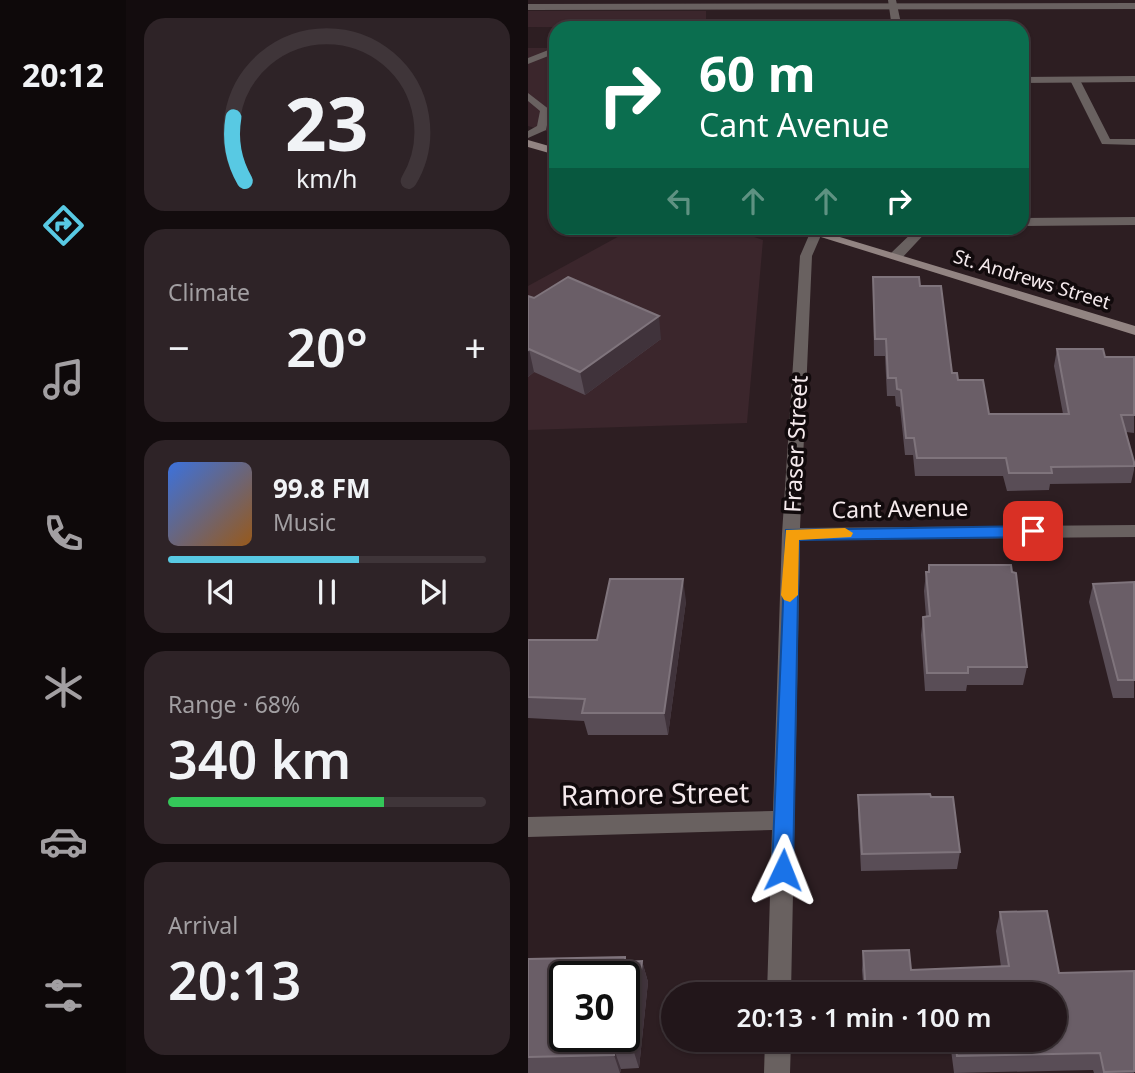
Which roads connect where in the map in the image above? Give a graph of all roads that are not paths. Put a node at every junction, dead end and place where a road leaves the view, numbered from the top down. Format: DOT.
graph roads {
  1 [pos="893,4"];
  2 [pos="1135,6"];
  3 [pos="528,7"];
  4 [pos="549,53"];
  5 [pos="528,61"];
  6 [pos="1135,79"];
  7 [pos="1029,80"];
  8 [pos="1075,80"];
  9 [pos="528,96"];
  10 [pos="528,135"];
  11 [pos="1135,142"];
  12 [pos="528,143"];
  13 [pos="549,150"];
  14 [pos="1135,221"];
  15 [pos="1029,222"];
  16 [pos="807,235"];
  17 [pos="824,235"];
  18 [pos="918,235"];
  19 [pos="896,256"];
  20 [pos="1135,331"];
  21 [pos="1135,531"];
  22 [pos="791,534"];
  23 [pos="784,820"];
  24 [pos="528,827"];
  25 [pos="779,982"];
  26 [pos="778,1052"];
  27 [pos="777,1073"];
  1 -- 2 [label="street"];
  1 -- 3 [label="street"];
  4 -- 5 [label="street"];
  6 -- 8 [label="street"];
  7 -- 8 [label="street"];
  8 -- 11 [label="street"];
  9 -- 10 [label="street"];
  12 -- 13 [label="main road"];
  14 -- 15 [label="street"];
  16 -- 22 [label="street, Fraser Street"];
  17 -- 19 [label="main road, St. Andrews Street"];
  18 -- 19 [label="street"];
  19 -- 20 [label="main road, St. Andrews Street"];
  21 -- 22 [label="street, Cant Avenue"];
  22 -- 23 [label="street, Fraser Street"];
  23 -- 24 [label="street, Ramore Street"];
  23 -- 25 [label="street, Fraser Street"];
  26 -- 27 [label="street"];
}
